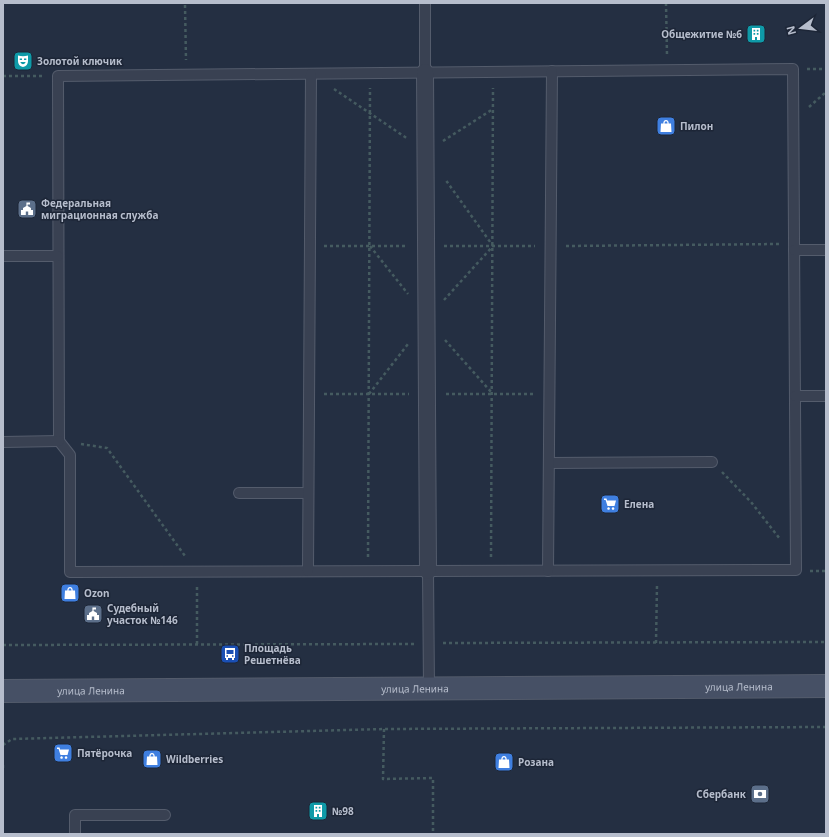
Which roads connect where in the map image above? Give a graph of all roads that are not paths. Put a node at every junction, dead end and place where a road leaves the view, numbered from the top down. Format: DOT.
graph roads {
  1 [pos="425,3"];
  2 [pos="552,71"];
  3 [pos="425,72"];
  4 [pos="311,74"];
  5 [pos="794,247"];
  6 [pos="826,250"];
  7 [pos="3,256"];
  8 [pos="58,256"];
  9 [pos="795,396"];
  10 [pos="826,396"];
  11 [pos="59,441"];
  12 [pos="3,442"];
  13 [pos="712,462"];
  14 [pos="549,463"];
  15 [pos="239,493"];
  16 [pos="308,493"];
  17 [pos="308,571"];
  18 [pos="428,571"];
  19 [pos="548,571"];
  20 [pos="826,686"];
  21 [pos="429,688"];
  22 [pos="3,690"];
  23 [pos="165,815"];
  24 [pos="75,834"];
  1 -- 3 [label="lane"];
  2 -- 3 [label="lane"];
  2 -- 5 [label="lane"];
  2 -- 14 [label="lane"];
  3 -- 4 [label="lane"];
  3 -- 18 [label="street"];
  4 -- 8 [label="lane"];
  4 -- 16 [label="lane"];
  5 -- 6 [label="lane"];
  5 -- 9 [label="lane"];
  7 -- 8 [label="lane"];
  8 -- 11 [label="lane"];
  9 -- 10 [label="lane"];
  9 -- 19 [label="lane"];
  11 -- 12 [label="lane"];
  11 -- 17 [label="lane"];
  13 -- 14 [label="lane"];
  14 -- 19 [label="lane"];
  15 -- 16 [label="lane"];
  16 -- 17 [label="lane"];
  17 -- 18 [label="lane"];
  18 -- 19 [label="lane"];
  18 -- 21 [label="lane"];
  20 -- 21 [label="main road, улица Ленина"];
  21 -- 22 [label="main road, улица Ленина"];
  23 -- 24 [label="lane"];
}
